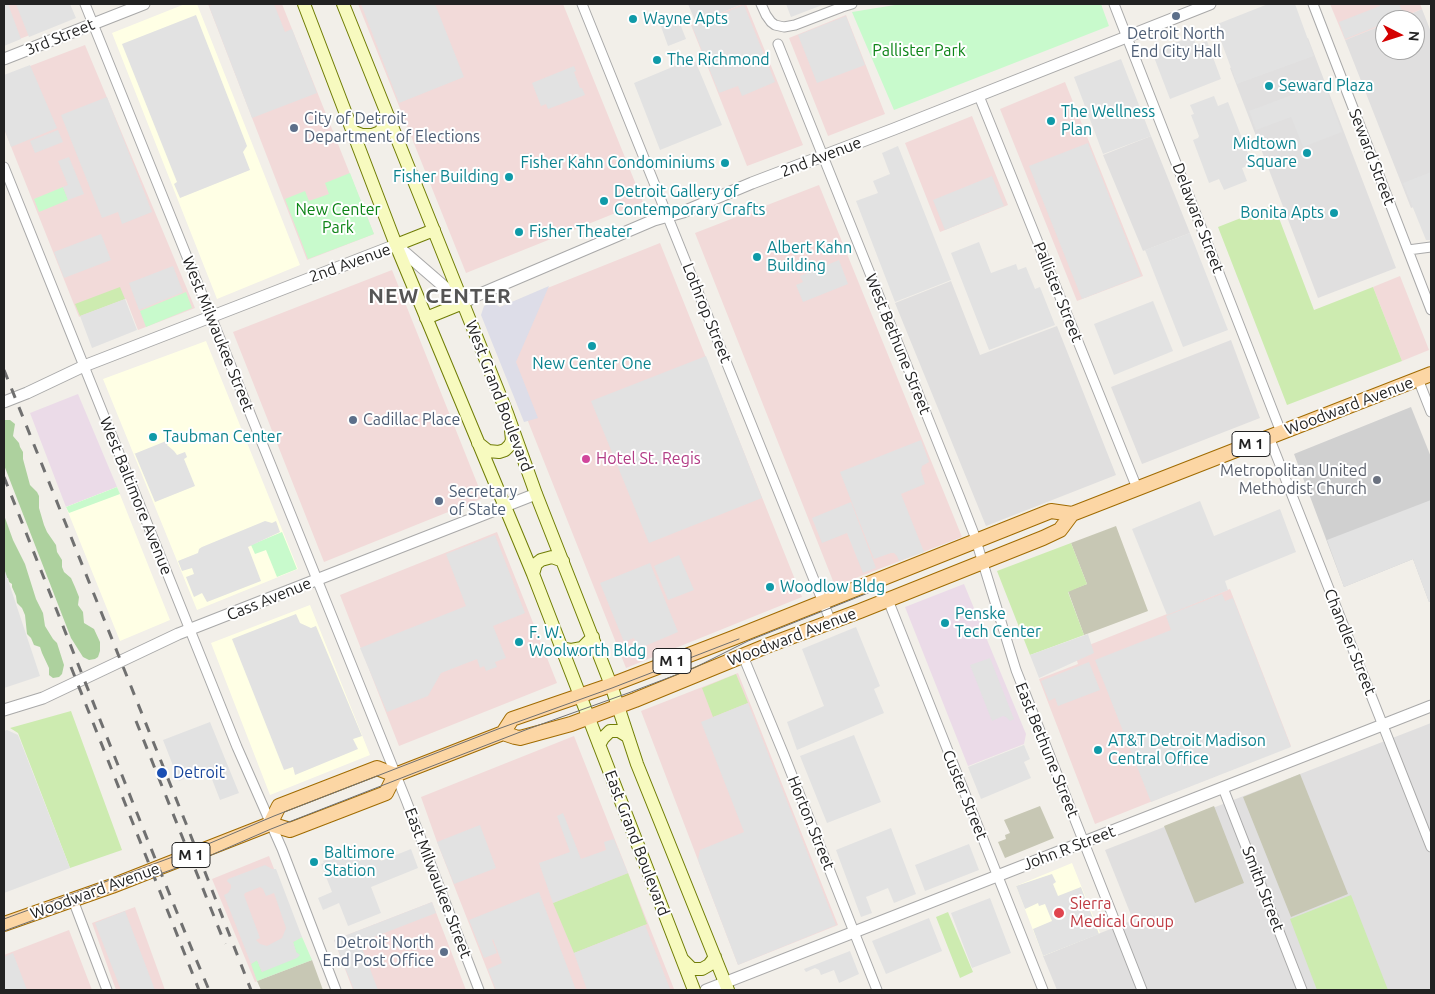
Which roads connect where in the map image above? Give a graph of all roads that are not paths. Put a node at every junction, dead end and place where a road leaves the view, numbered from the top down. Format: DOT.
graph roads {
  1 [pos="85,4"];
  2 [pos="144,4"];
  3 [pos="304,4"];
  4 [pos="316,4"];
  5 [pos="582,4"];
  6 [pos="761,4"];
  7 [pos="852,4"];
  8 [pos="1114,4"];
  9 [pos="1210,4"];
  10 [pos="1313,4"];
  11 [pos="342,5"];
  12 [pos="310,20"];
  13 [pos="93,24"];
  14 [pos="1127,36"];
  15 [pos="778,44"];
  16 [pos="4,59"];
  17 [pos="979,96"];
  18 [pos="388,116"];
  19 [pos="352,131"];
  20 [pos="822,156"];
  21 [pos="4,167"];
  22 [pos="668,216"];
  23 [pos="434,230"];
  24 [pos="396,245"];
  25 [pos="1431,247"];
  26 [pos="1408,250"];
  27 [pos="463,303"];
  28 [pos="1431,310"];
  29 [pos="211,317"];
  30 [pos="426,318"];
  31 [pos="84,366"];
  32 [pos="1425,376"];
  33 [pos="4,402"];
  34 [pos="1431,412"];
  35 [pos="511,428"];
  36 [pos="1275,435"];
  37 [pos="478,443"];
  38 [pos="1137,488"];
  39 [pos="536,494"];
  40 [pos="505,506"];
  41 [pos="1072,514"];
  42 [pos="976,542"];
  43 [pos="563,561"];
  44 [pos="982,563"];
  45 [pos="533,574"];
  46 [pos="317,580"];
  47 [pos="888,600"];
  48 [pos="823,602"];
  49 [pos="831,622"];
  50 [pos="190,630"];
  51 [pos="593,637"];
  52 [pos="562,648"];
  53 [pos="743,656"];
  54 [pos="611,685"];
  55 [pos="580,695"];
  56 [pos="618,706"];
  57 [pos="1431,706"];
  58 [pos="4,710"];
  59 [pos="588,717"];
  60 [pos="1383,725"];
  61 [pos="503,733"];
  62 [pos="627,736"];
  63 [pos="599,745"];
  64 [pos="396,775"];
  65 [pos="1223,788"];
  66 [pos="270,824"];
  67 [pos="1084,842"];
  68 [pos="1431,846"];
  69 [pos="998,876"];
  70 [pos="73,900"];
  71 [pos="4,924"];
  72 [pos="854,932"];
  73 [pos="715,957"];
  74 [pos="682,959"];
  75 [pos="727,986"];
  76 [pos="107,990"];
  77 [pos="336,990"];
  78 [pos="479,990"];
  79 [pos="694,990"];
  80 [pos="706,990"];
  81 [pos="877,990"];
  82 [pos="1043,990"];
  83 [pos="1142,990"];
  84 [pos="1302,990"];
  1 -- 13 [label="street, West Milwaukee Street"];
  2 -- 13 [label="street, 3rd Street"];
  3 -- 12 [label="main road"];
  4 -- 12 [label="main road"];
  5 -- 22 [label="street, Lothrop Street"];
  6 -- 7 [label="street"];
  8 -- 14 [label="street, Delaware Street"];
  9 -- 14 [label="street, 2nd Avenue"];
  10 -- 26 [label="street, Seward Street"];
  11 -- 18 [label="main road, West Grand Boulevard"];
  12 -- 19 [label="main road"];
  13 -- 16 [label="street, 3rd Street"];
  13 -- 29 [label="street, West Milwaukee Street"];
  14 -- 17 [label="street, 2nd Avenue"];
  14 -- 36 [label="street, Delaware Street"];
  15 -- 20 [label="street, West Bethune Street"];
  17 -- 20 [label="street, 2nd Avenue"];
  17 -- 38 [label="street, Pallister Street"];
  18 -- 19 [label="main road"];
  18 -- 23 [label="main road, West Grand Boulevard"];
  19 -- 24 [label="main road"];
  20 -- 22 [label="street, 2nd Avenue"];
  20 -- 42 [label="street, West Bethune Street"];
  21 -- 31 [label="street, West Baltimore Avenue"];
  22 -- 27 [label="street, 2nd Avenue"];
  22 -- 48 [label="street, Lothrop Street"];
  23 -- 24 [label="main road"];
  23 -- 27 [label="main road, West Grand Boulevard"];
  24 -- 27 [label="street, 2nd Avenue"];
  24 -- 29 [label="street, 2nd Avenue"];
  24 -- 30 [label="main road"];
  25 -- 26 [label="street"];
  26 -- 28 [label="street, Seward Street"];
  27 -- 30 [label="main road"];
  27 -- 35 [label="main road, West Grand Boulevard"];
  29 -- 31 [label="street, 2nd Avenue"];
  29 -- 46 [label="street, West Milwaukee Street"];
  30 -- 37 [label="main road"];
  31 -- 33 [label="street, 2nd Avenue"];
  31 -- 50 [label="street, West Baltimore Avenue"];
  32 -- 34 [label="street"];
  32 -- 36 [label="main road, Woodward Avenue / M 1"];
  35 -- 37 [label="main road"];
  35 -- 39 [label="main road, West Grand Boulevard"];
  36 -- 38 [label="main road, Woodward Avenue / M 1"];
  36 -- 60 [label="street, Chandler Street"];
  37 -- 40 [label="main road"];
  38 -- 41 [label="main road, Woodward Avenue / M 1"];
  39 -- 40 [label="street, Cass Avenue"];
  39 -- 43 [label="main road, West Grand Boulevard"];
  40 -- 45 [label="main road"];
  40 -- 46 [label="street, Cass Avenue"];
  41 -- 42 [label="main road, Woodward Avenue / M 1"];
  41 -- 44 [label="main road, Woodward Avenue / M 1"];
  42 -- 44 [label="street, West Bethune Street"];
  42 -- 48 [label="main road, Woodward Avenue / M 1"];
  43 -- 45 [label="main road"];
  43 -- 51 [label="main road, West Grand Boulevard"];
  44 -- 47 [label="main road, Woodward Avenue / M 1"];
  44 -- 67 [label="street, East Bethune Street"];
  45 -- 52 [label="main road"];
  46 -- 50 [label="street, Cass Avenue"];
  46 -- 64 [label="street, West Milwaukee Street"];
  47 -- 49 [label="main road, Woodward Avenue / M 1"];
  47 -- 69 [label="street, Custer Street"];
  48 -- 49 [label="street, Lothrop Street"];
  48 -- 54 [label="main road, Woodward Avenue / M 1"];
  49 -- 53 [label="main road, Woodward Avenue / M 1"];
  50 -- 58 [label="street, Cass Avenue"];
  50 -- 66 [label="street, West Baltimore Avenue"];
  51 -- 52 [label="main road"];
  51 -- 54 [label="main road, West Grand Boulevard"];
  52 -- 55 [label="main road"];
  53 -- 56 [label="main road, Woodward Avenue / M 1"];
  53 -- 72 [label="street, Horton Street"];
  54 -- 55 [label="main road, Woodward Avenue / M 1"];
  54 -- 56 [label="main road, West Grand Boulevard"];
  55 -- 59 [label="main road, East Grand Boulevard"];
  55 -- 61 [label="main road, Woodward Avenue / M 1"];
  56 -- 59 [label="main road, Woodward Avenue / M 1"];
  56 -- 62 [label="main road, East Grand Boulevard"];
  57 -- 60 [label="street, John R Street"];
  59 -- 61 [label="main road, Woodward Avenue / M 1"];
  59 -- 63 [label="main road, East Grand Boulevard"];
  60 -- 65 [label="street, John R Street"];
  60 -- 68 [label="street, Chandler Street"];
  61 -- 64 [label="main road, Woodward Avenue / M 1"];
  62 -- 63 [label="main road"];
  62 -- 73 [label="main road, East Grand Boulevard"];
  63 -- 74 [label="main road, East Grand Boulevard"];
  64 -- 66 [label="main road"];
  64 -- 66 [label="main road"];
  64 -- 78 [label="street, East Milwaukee Street"];
  65 -- 67 [label="street, John R Street"];
  65 -- 84 [label="street, Smith Street"];
  66 -- 70 [label="main road, Woodward Avenue / M 1"];
  66 -- 77 [label="street, West Baltimore Avenue"];
  67 -- 69 [label="street, John R Street"];
  67 -- 83 [label="street, East Bethune Street"];
  69 -- 72 [label="street, John R Street"];
  69 -- 82 [label="street, Custer Street"];
  70 -- 71 [label="main road, Woodward Avenue / M 1"];
  70 -- 76 [label="street"];
  72 -- 75 [label="street, John R Street"];
  72 -- 81 [label="street, Horton Street"];
  73 -- 74 [label="main road"];
  73 -- 75 [label="main road, East Grand Boulevard"];
  74 -- 79 [label="main road, East Grand Boulevard"];
  75 -- 80 [label="street, John R Street"];
}
